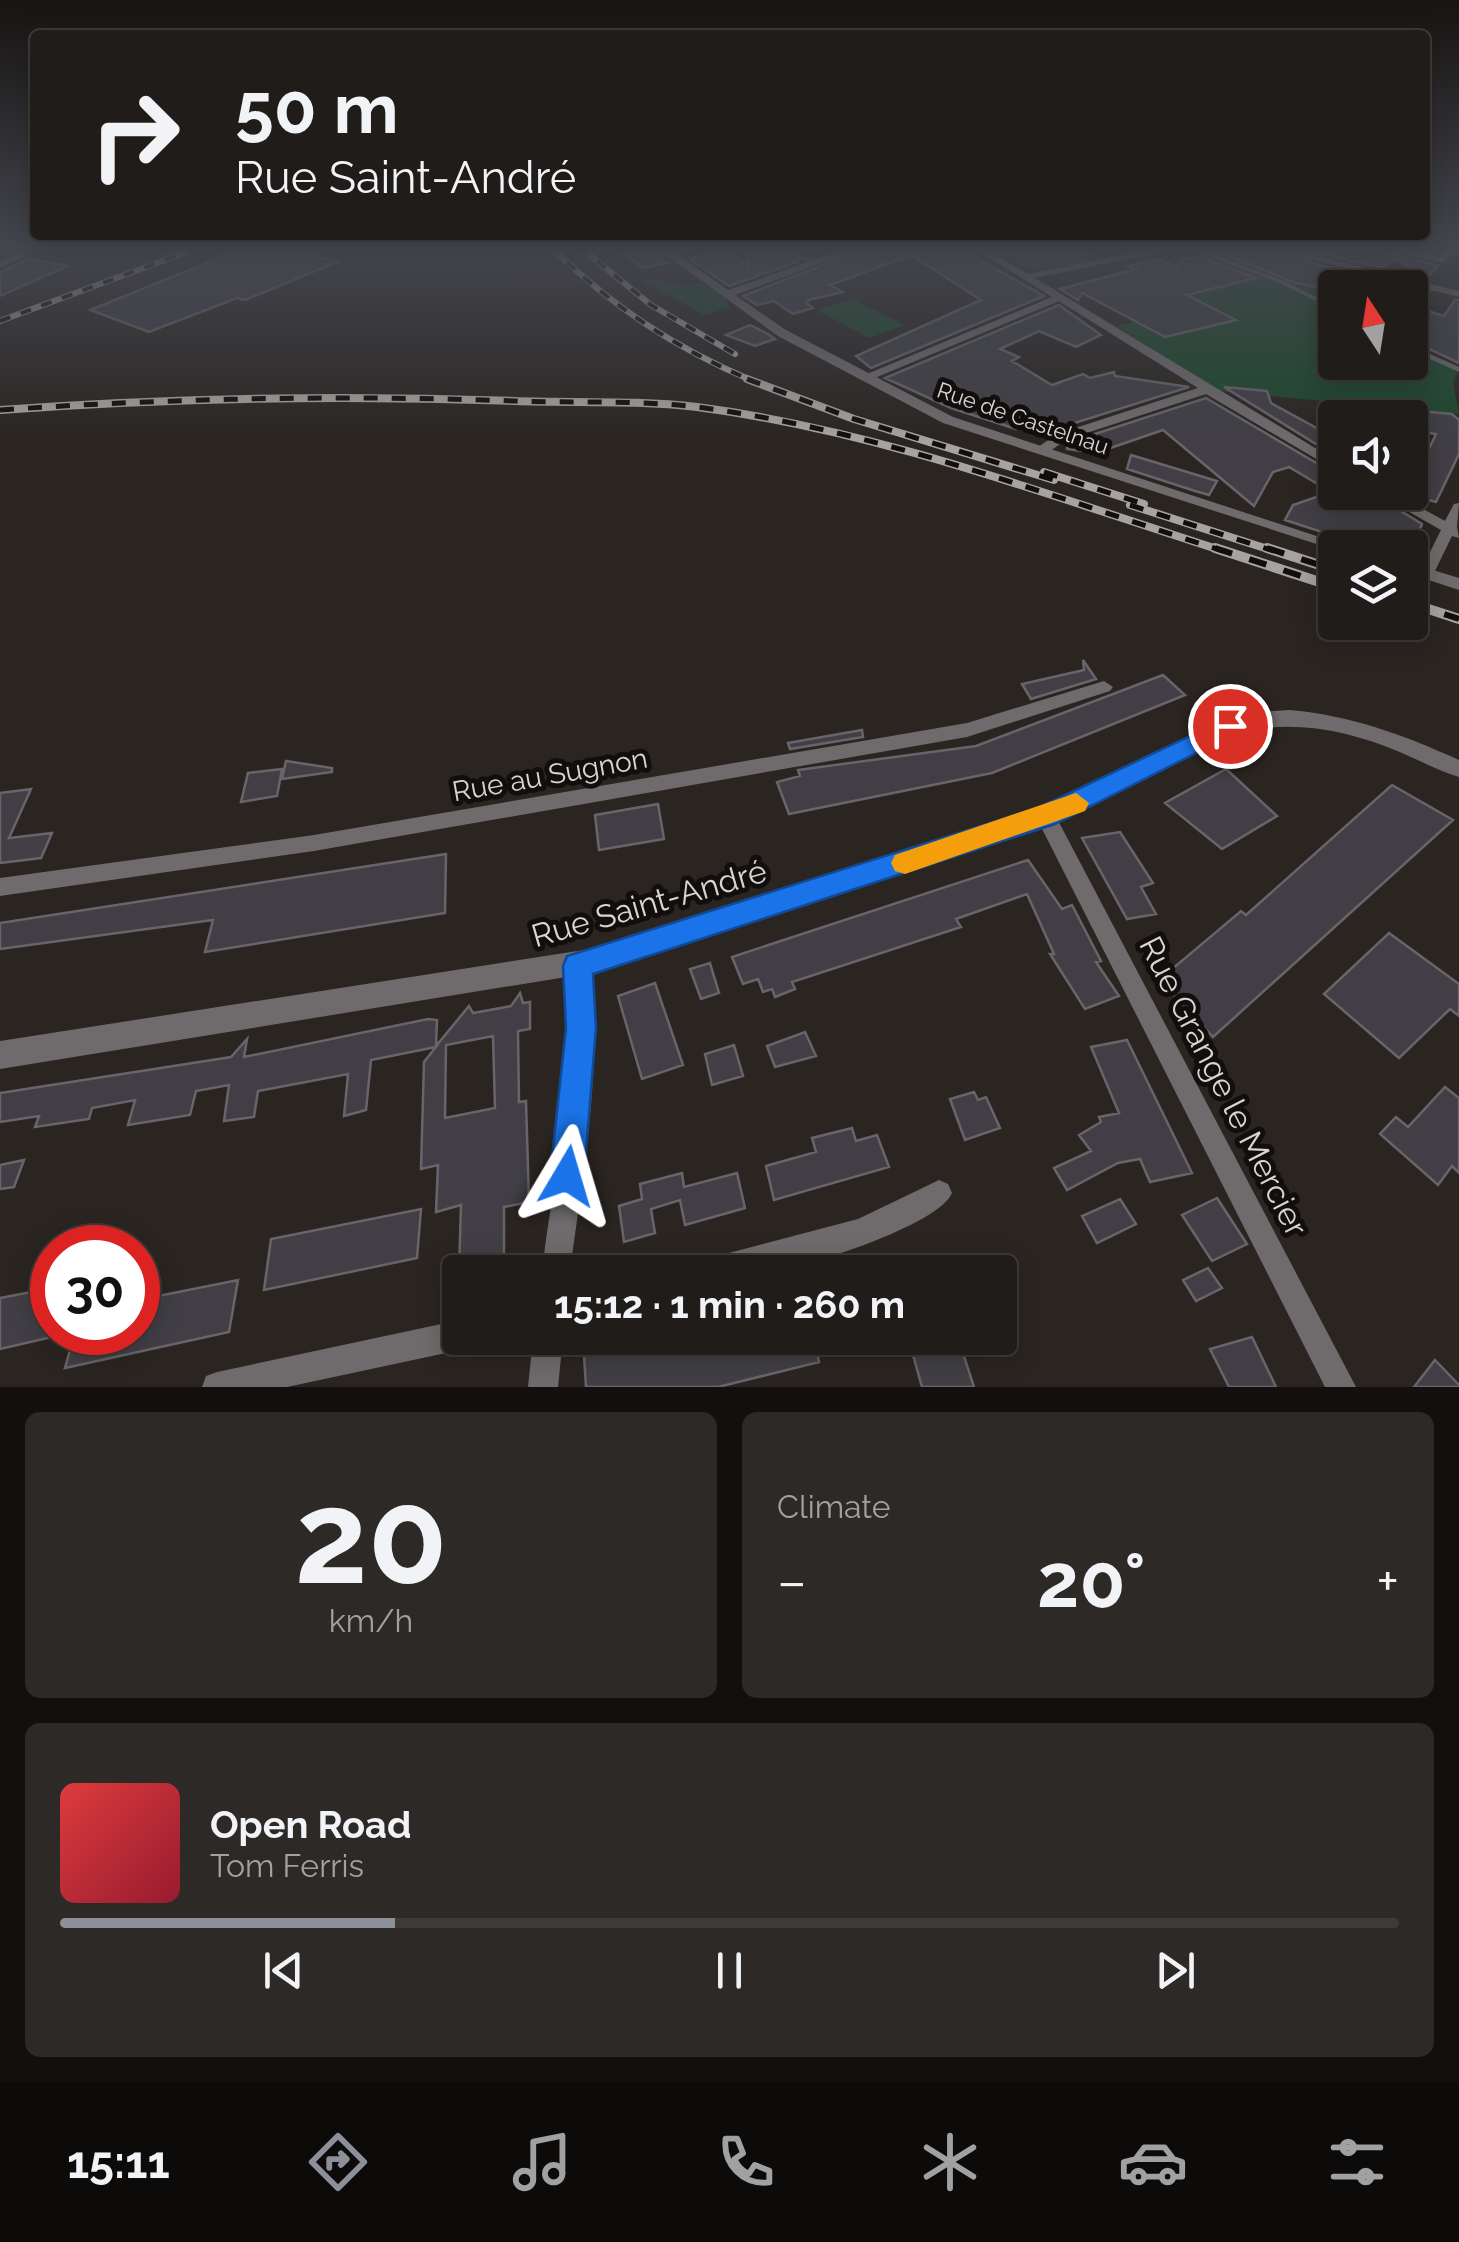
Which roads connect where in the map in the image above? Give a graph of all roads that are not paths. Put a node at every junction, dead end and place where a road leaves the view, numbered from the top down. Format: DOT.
graph roads {
  1 [pos="754,312"];
  2 [pos="1025,312"];
  3 [pos="1082,312"];
  4 [pos="1428,355"];
  5 [pos="1459,370"];
  6 [pos="866,378"];
  7 [pos="1204,390"];
  8 [pos="1042,450"];
  9 [pos="1318,456"];
  10 [pos="1459,507"];
  11 [pos="1414,510"];
  12 [pos="1453,531"];
  13 [pos="1318,539"];
  14 [pos="1428,560"];
  15 [pos="1428,574"];
  16 [pos="1459,584"];
  17 [pos="1104,687"];
  18 [pos="1459,769"];
  19 [pos="1046,816"];
  20 [pos="0,887"];
  21 [pos="578,966"];
  22 [pos="0,1055"];
  23 [pos="939,1193"];
  24 [pos="558,1255"];
  25 [pos="781,1255"];
  26 [pos="442,1339"];
  27 [pos="546,1355"];
  28 [pos="217,1387"];
  29 [pos="542,1387"];
  30 [pos="1341,1387"];
  1 -- 6 [label="street, Rue de Castelnau"];
  2 -- 6 [label="street"];
  3 -- 7 [label="street"];
  4 -- 5 [label="street"];
  6 -- 8 [label="street, Rue de Castelnau"];
  7 -- 8 [label="street"];
  7 -- 9 [label="street"];
  8 -- 13 [label="street, Rue de Castelnau"];
  10 -- 12 [label="street"];
  11 -- 12 [label="street"];
  12 -- 14 [label="street"];
  15 -- 16 [label="street"];
  17 -- 20 [label="street, Rue au Sugnon"];
  18 -- 19 [label="street, Rue Saint-André"];
  19 -- 21 [label="street, Rue Saint-André"];
  19 -- 30 [label="street, Rue Grange le Mercier"];
  21 -- 22 [label="street, Rue Saint-André"];
  21 -- 24 [label="street"];
  23 -- 25 [label="street"];
  26 -- 28 [label="street"];
  27 -- 29 [label="street"];
}
